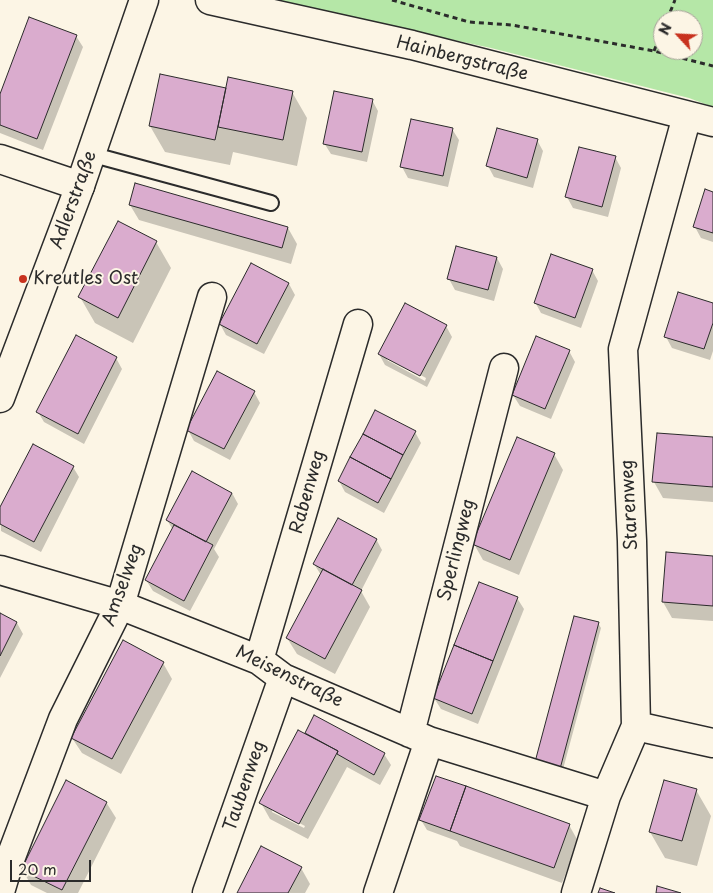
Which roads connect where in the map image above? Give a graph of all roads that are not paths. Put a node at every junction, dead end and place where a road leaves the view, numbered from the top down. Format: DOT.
graph roads {
  1 [pos="144,0"];
  2 [pos="210,0"];
  3 [pos="687,116"];
  4 [pos="713,122"];
  5 [pos="90,154"];
  6 [pos="0,159"];
  7 [pos="80,186"];
  8 [pos="271,202"];
  9 [pos="212,297"];
  10 [pos="358,324"];
  11 [pos="504,368"];
  12 [pos="0,398"];
  13 [pos="0,570"];
  14 [pos="120,605"];
  15 [pos="259,660"];
  16 [pos="283,678"];
  17 [pos="636,726"];
  18 [pos="420,737"];
  19 [pos="713,743"];
  20 [pos="606,796"];
  21 [pos="0,892"];
  22 [pos="207,893"];
  23 [pos="378,893"];
  24 [pos="576,893"];
  1 -- 5 [label="street, Adlerstraße"];
  2 -- 3 [label="street, Hainbergstraße"];
  3 -- 4 [label="street, Hainbergstraße"];
  3 -- 17 [label="street, Starenweg"];
  5 -- 7 [label="street, Adlerstraße"];
  5 -- 8 [label="lane"];
  6 -- 7 [label="street"];
  7 -- 12 [label="street, Adlerstraße"];
  9 -- 14 [label="street, Amselweg"];
  10 -- 15 [label="street, Rabenweg"];
  11 -- 18 [label="street, Sperlingweg"];
  13 -- 14 [label="street, Meisenstraße"];
  14 -- 15 [label="street, Meisenstraße"];
  14 -- 21 [label="street, Amselweg"];
  15 -- 16 [label="street, Meisenstraße"];
  16 -- 18 [label="street, Meisenstraße"];
  16 -- 22 [label="street, Taubenweg"];
  17 -- 19 [label="street"];
  17 -- 20 [label="street, Starenweg"];
  18 -- 20 [label="street, Meisenstraße"];
  18 -- 23 [label="street, Sperlingweg"];
  20 -- 24 [label="street, Starenweg"];
}
